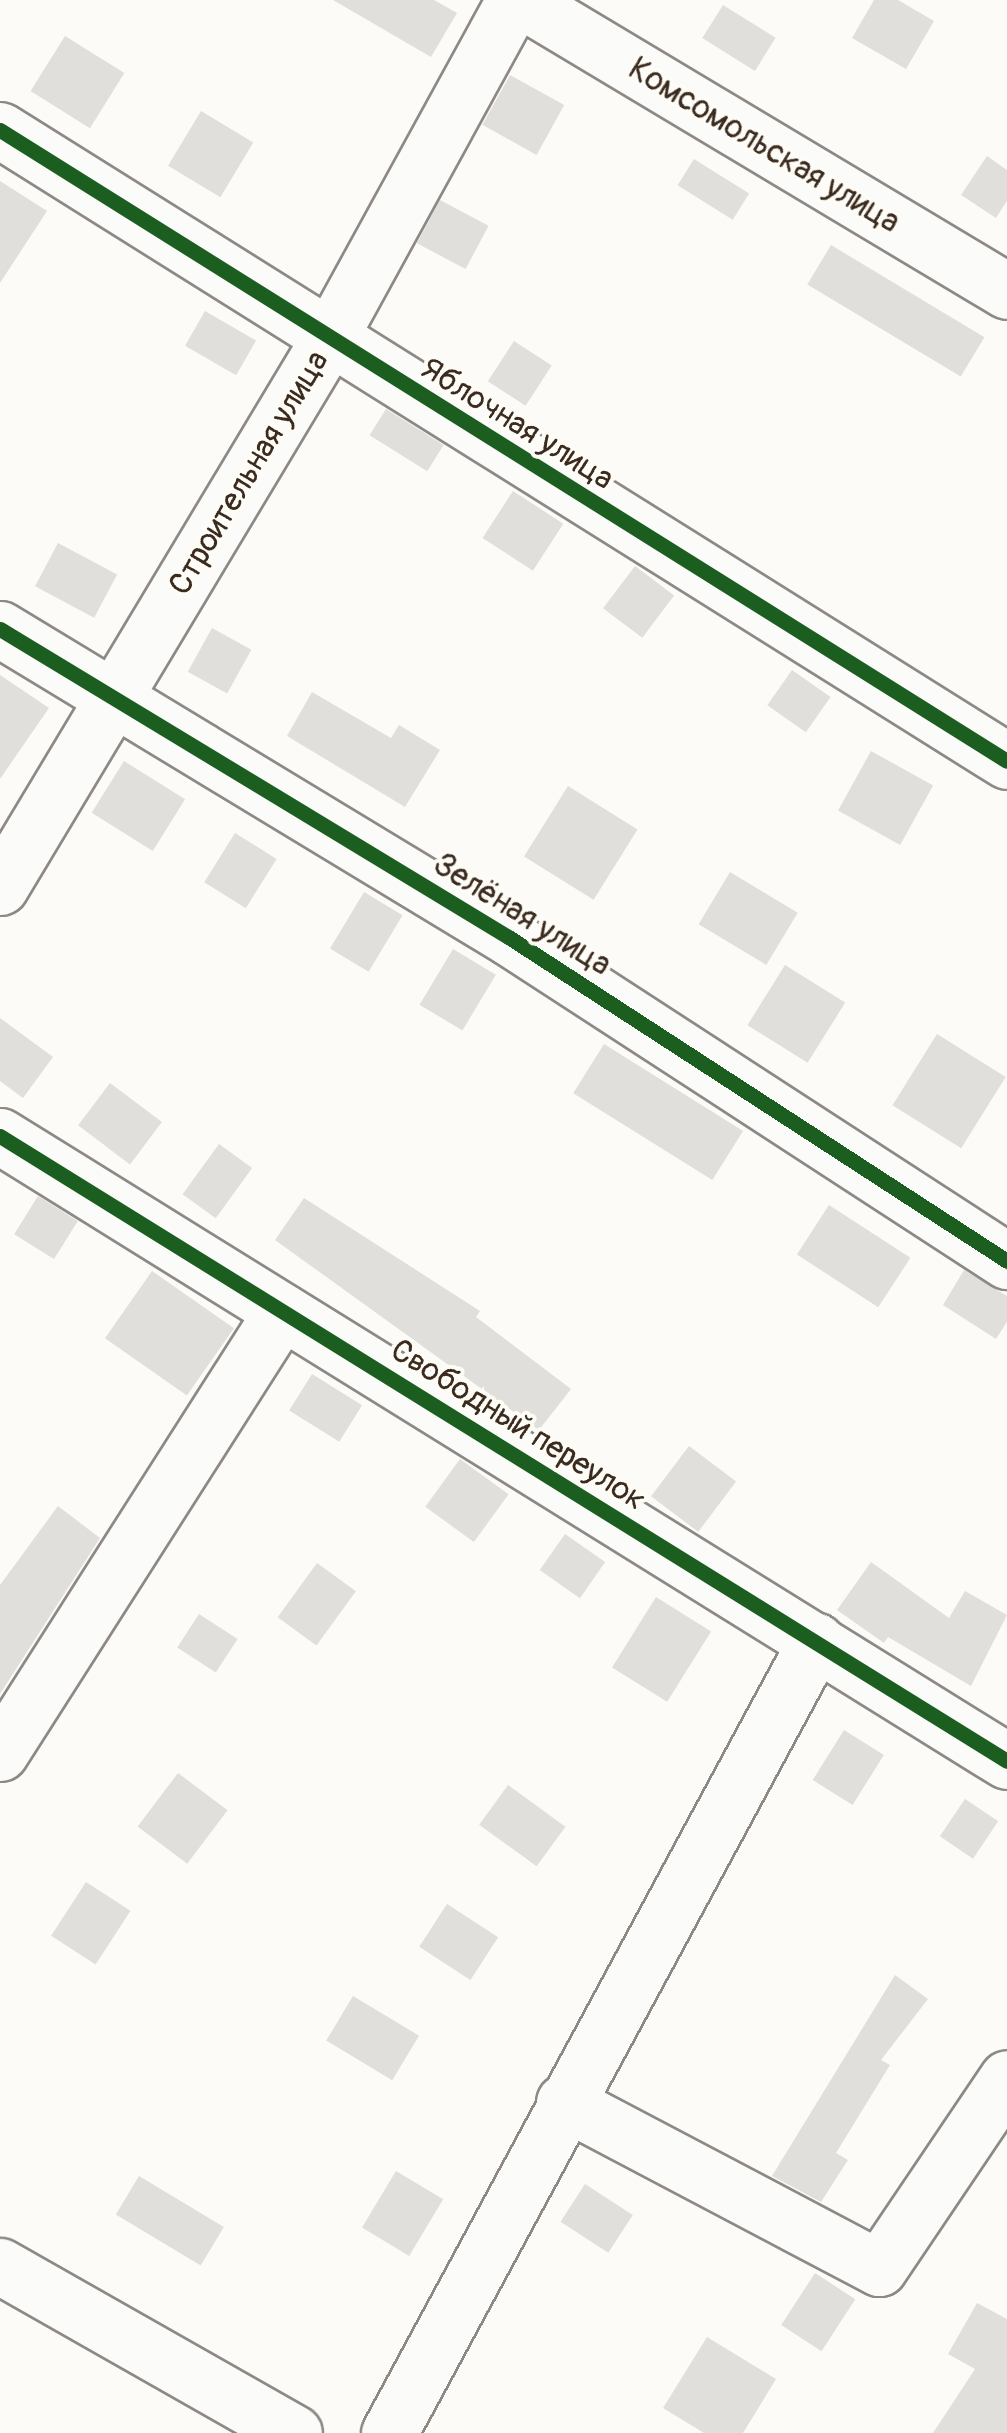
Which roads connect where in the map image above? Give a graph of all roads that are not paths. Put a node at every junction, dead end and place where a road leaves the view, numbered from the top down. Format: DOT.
graph roads {
  1 [pos="518,0"];
  2 [pos="0,130"];
  3 [pos="1007,291"];
  4 [pos="328,340"];
  5 [pos="0,630"];
  6 [pos="114,701"];
  7 [pos="1007,762"];
  8 [pos="0,887"];
  9 [pos="0,1136"];
  10 [pos="1007,1261"];
  11 [pos="282,1311"];
  12 [pos="816,1641"];
  13 [pos="0,1753"];
  14 [pos="1007,1762"];
  15 [pos="1007,2078"];
  16 [pos="564,2102"];
  17 [pos="0,2266"];
  18 [pos="294,2433"];
  19 [pos="389,2433"];
  1 -- 3 [label="street, Комсомольская улица"];
  1 -- 4 [label="street, Строительная улица"];
  2 -- 4 [label="street, Яблочная улица"];
  4 -- 6 [label="street, Строительная улица"];
  4 -- 7 [label="street, Яблочная улица"];
  5 -- 6 [label="street, Зелёная улица"];
  6 -- 8 [label="street, Строительная улица"];
  6 -- 10 [label="street, Зелёная улица"];
  9 -- 11 [label="street, Свободный переулок"];
  11 -- 12 [label="street, Свободный переулок"];
  11 -- 13 [label="street"];
  12 -- 14 [label="street, Свободный переулок"];
  12 -- 16 [label="street"];
  15 -- 16 [label="street"];
  16 -- 19 [label="street"];
  17 -- 18 [label="street"];
}
